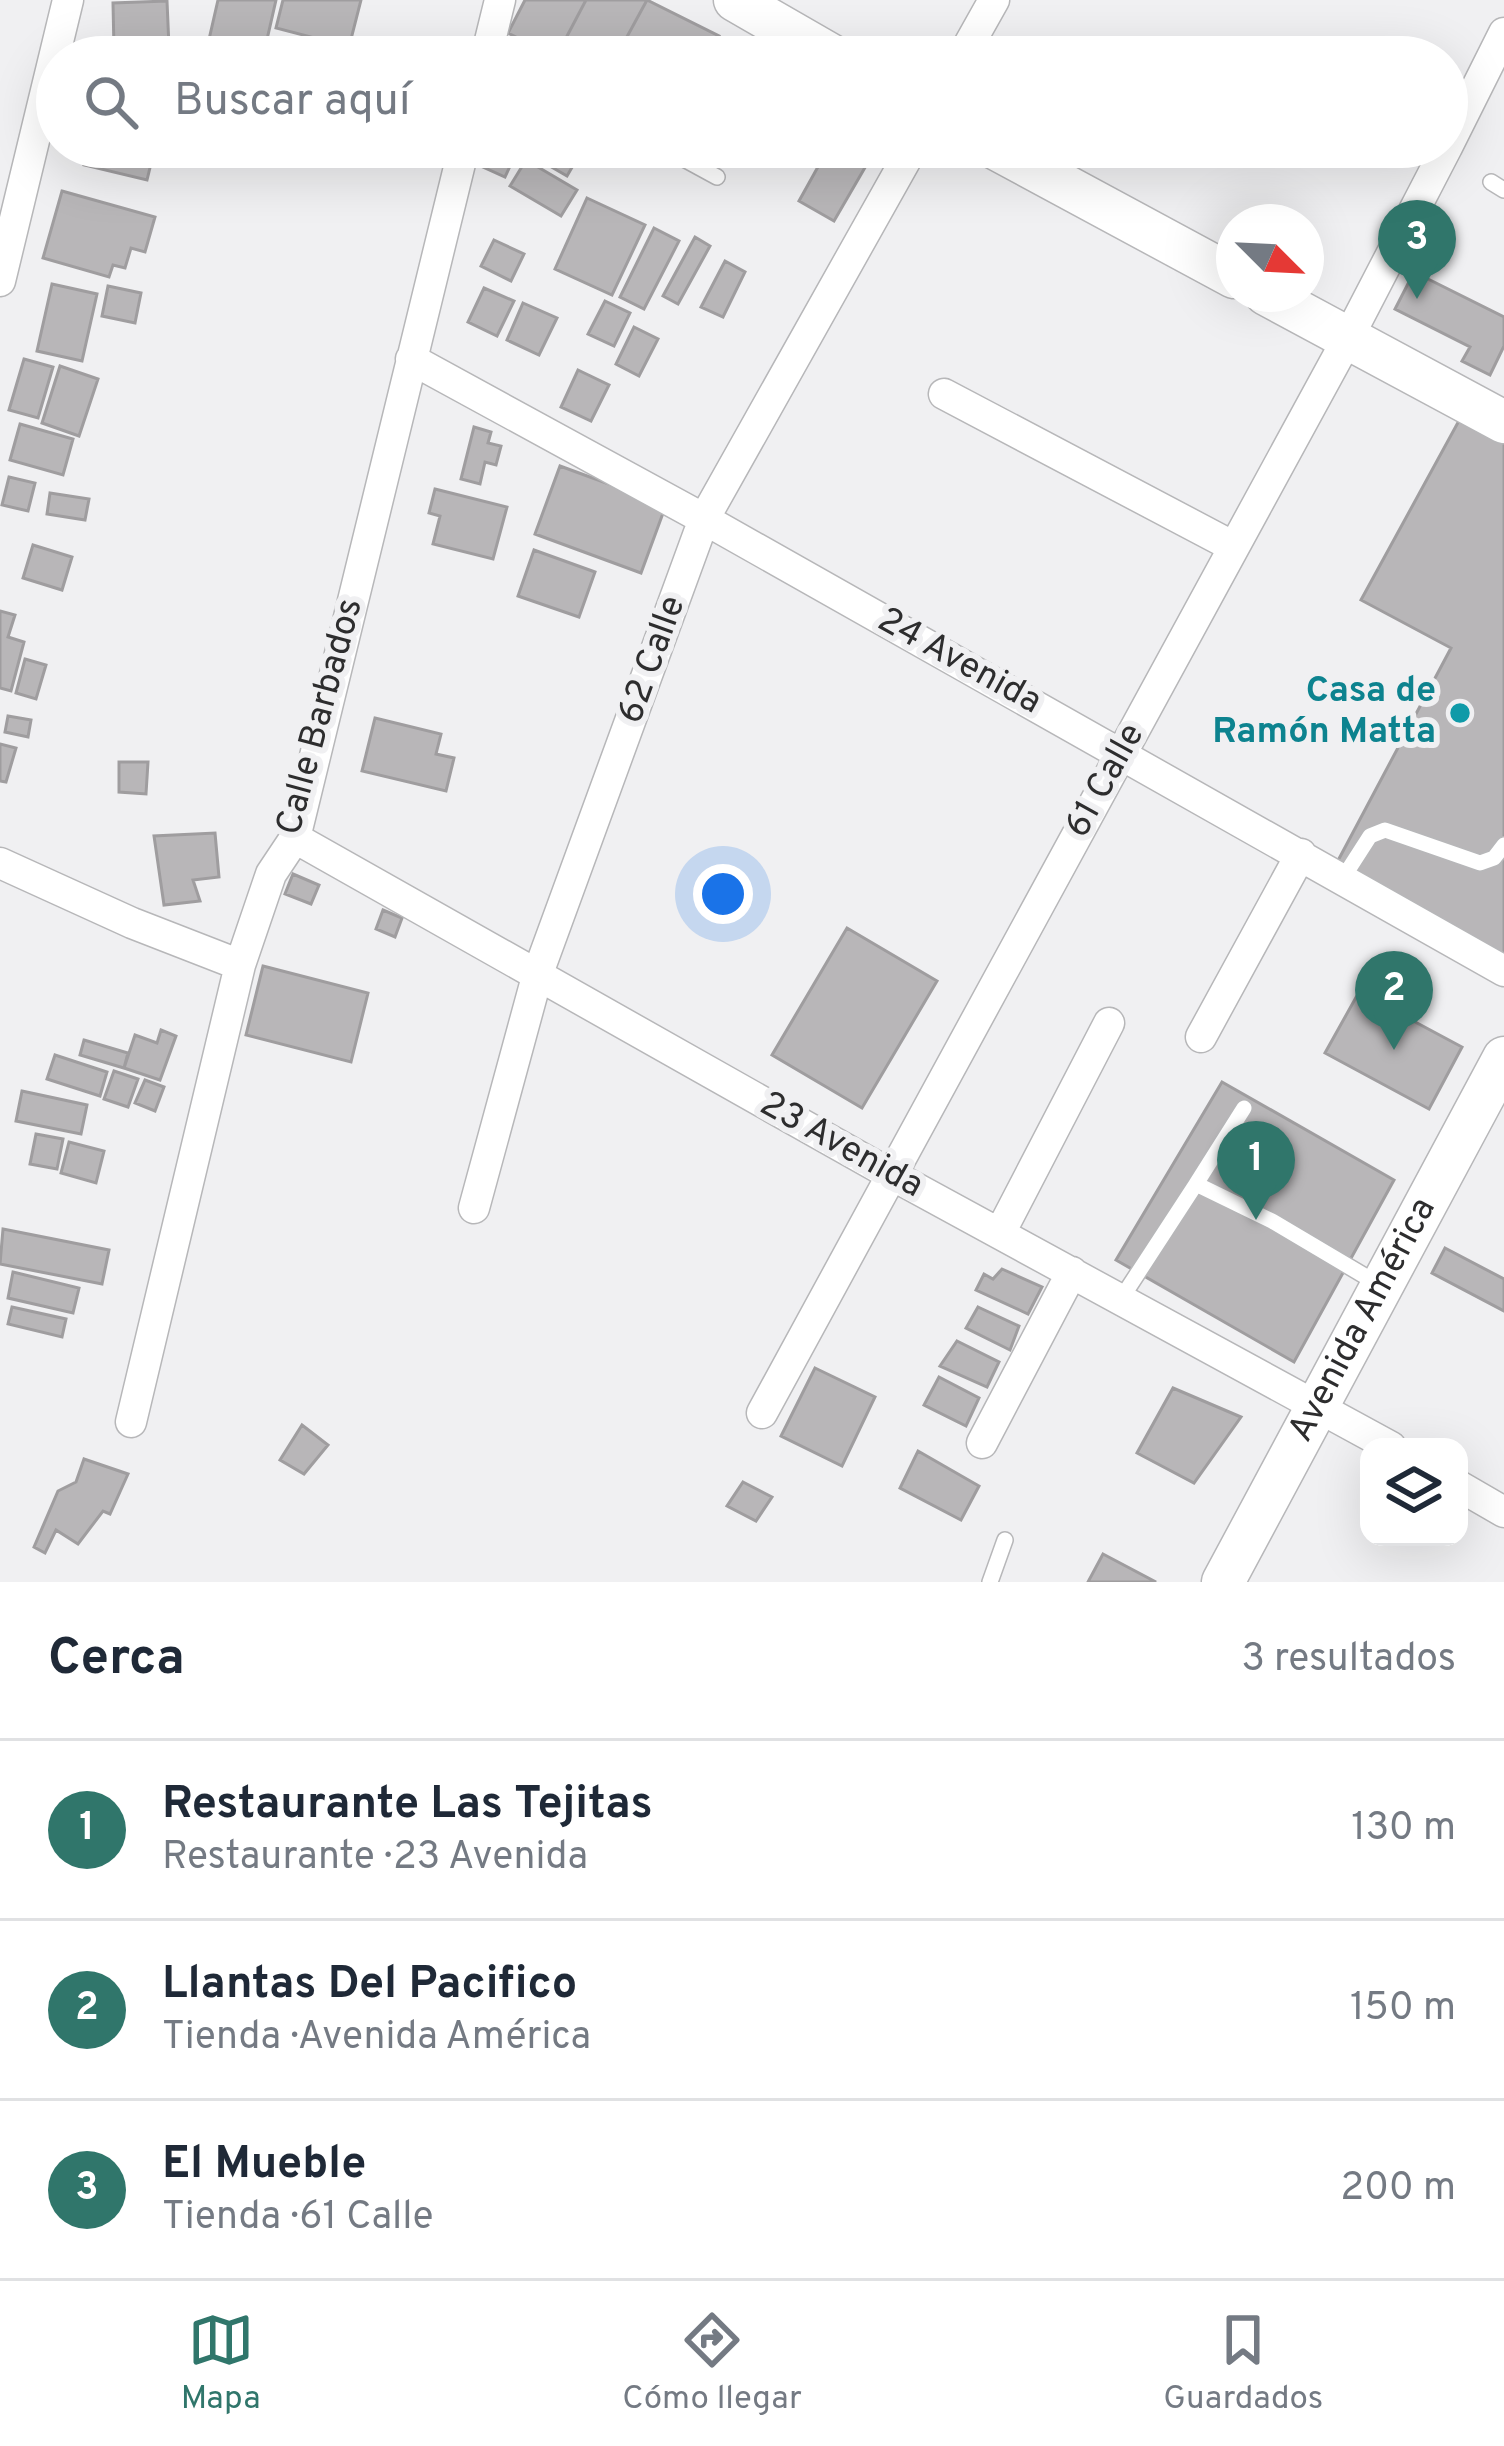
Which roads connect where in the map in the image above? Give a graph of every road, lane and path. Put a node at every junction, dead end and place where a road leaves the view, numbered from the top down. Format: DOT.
graph roads {
  1 [pos="68,0"];
  2 [pos="500,0"];
  3 [pos="735,0"];
  4 [pos="994,0"];
  5 [pos="1504,33"];
  6 [pos="59,36"];
  7 [pos="491,36"];
  8 [pos="798,36"];
  9 [pos="974,36"];
  10 [pos="1468,105"];
  11 [pos="36,132"];
  12 [pos="459,168"];
  13 [pos="700,168"];
  14 [pos="901,168"];
  15 [pos="1032,168"];
  16 [pos="1436,168"];
  17 [pos="717,177"];
  18 [pos="1216,267"];
  19 [pos="0,281"];
  20 [pos="1300,312"];
  21 [pos="1348,338"];
  22 [pos="411,359"];
  23 [pos="944,394"];
  24 [pos="1504,422"];
  25 [pos="704,519"];
  26 [pos="1234,548"];
  27 [pos="1121,753"];
  28 [pos="295,838"];
  29 [pos="1504,845"];
  30 [pos="1301,854"];
  31 [pos="0,863"];
  32 [pos="1343,878"];
  33 [pos="240,965"];
  34 [pos="1504,970"];
  35 [pos="538,974"];
  36 [pos="1108,1023"];
  37 [pos="1202,1037"];
  38 [pos="1504,1058"];
  39 [pos="1244,1108"];
  40 [pos="890,1174"];
  41 [pos="1196,1184"];
  42 [pos="474,1208"];
  43 [pos="1000,1233"];
  44 [pos="1072,1272"];
  45 [pos="1383,1287"];
  46 [pos="1120,1298"];
  47 [pos="1319,1406"];
  48 [pos="762,1413"];
  49 [pos="131,1422"];
  50 [pos="1375,1438"];
  51 [pos="982,1443"];
  52 [pos="1468,1491"];
  53 [pos="1504,1512"];
  54 [pos="1005,1540"];
  55 [pos="990,1582"];
  56 [pos="1223,1582"];
  1 -- 6 [label="street"];
  2 -- 7 [label="street"];
  3 -- 8 [label="street"];
  4 -- 9 [label="street"];
  5 -- 10 [label="street, 61 Calle"];
  11 -- 19 [label="street"];
  12 -- 22 [label="street, Calle Barbados"];
  13 -- 17 [label="lane"];
  14 -- 25 [label="street, 62 Calle"];
  15 -- 18 [label="street"];
  16 -- 21 [label="street, 61 Calle"];
  20 -- 21 [label="street"];
  21 -- 24 [label="street"];
  21 -- 26 [label="street, 61 Calle"];
  22 -- 25 [label="street, 24 Avenida"];
  22 -- 28 [label="street, Calle Barbados"];
  23 -- 26 [label="street"];
  25 -- 27 [label="street, 24 Avenida"];
  25 -- 35 [label="street, 62 Calle"];
  26 -- 27 [label="street, 61 Calle"];
  27 -- 30 [label="street, 24 Avenida"];
  27 -- 40 [label="street, 61 Calle"];
  28 -- 33 [label="street, Calle Barbados"];
  28 -- 35 [label="street, 23 Avenida"];
  29 -- 32 [label="lane"];
  30 -- 32 [label="street, 24 Avenida"];
  30 -- 37 [label="street"];
  31 -- 33 [label="street"];
  32 -- 34 [label="street, 24 Avenida"];
  33 -- 49 [label="street, Calle Barbados"];
  35 -- 40 [label="street, 23 Avenida"];
  35 -- 42 [label="street, 62 Calle"];
  36 -- 43 [label="street"];
  38 -- 45 [label="street, Avenida América"];
  39 -- 41 [label="lane"];
  40 -- 43 [label="street, 23 Avenida"];
  40 -- 48 [label="street, 61 Calle"];
  41 -- 45 [label="lane"];
  41 -- 46 [label="lane"];
  43 -- 44 [label="street, 23 Avenida"];
  44 -- 46 [label="street, 23 Avenida"];
  44 -- 51 [label="street"];
  45 -- 47 [label="street, Avenida América"];
  46 -- 47 [label="street, 23 Avenida"];
  47 -- 50 [label="street, 23 Avenida"];
  47 -- 56 [label="street, Avenida América"];
  52 -- 53 [label="street"];
  54 -- 55 [label="lane"];
}
